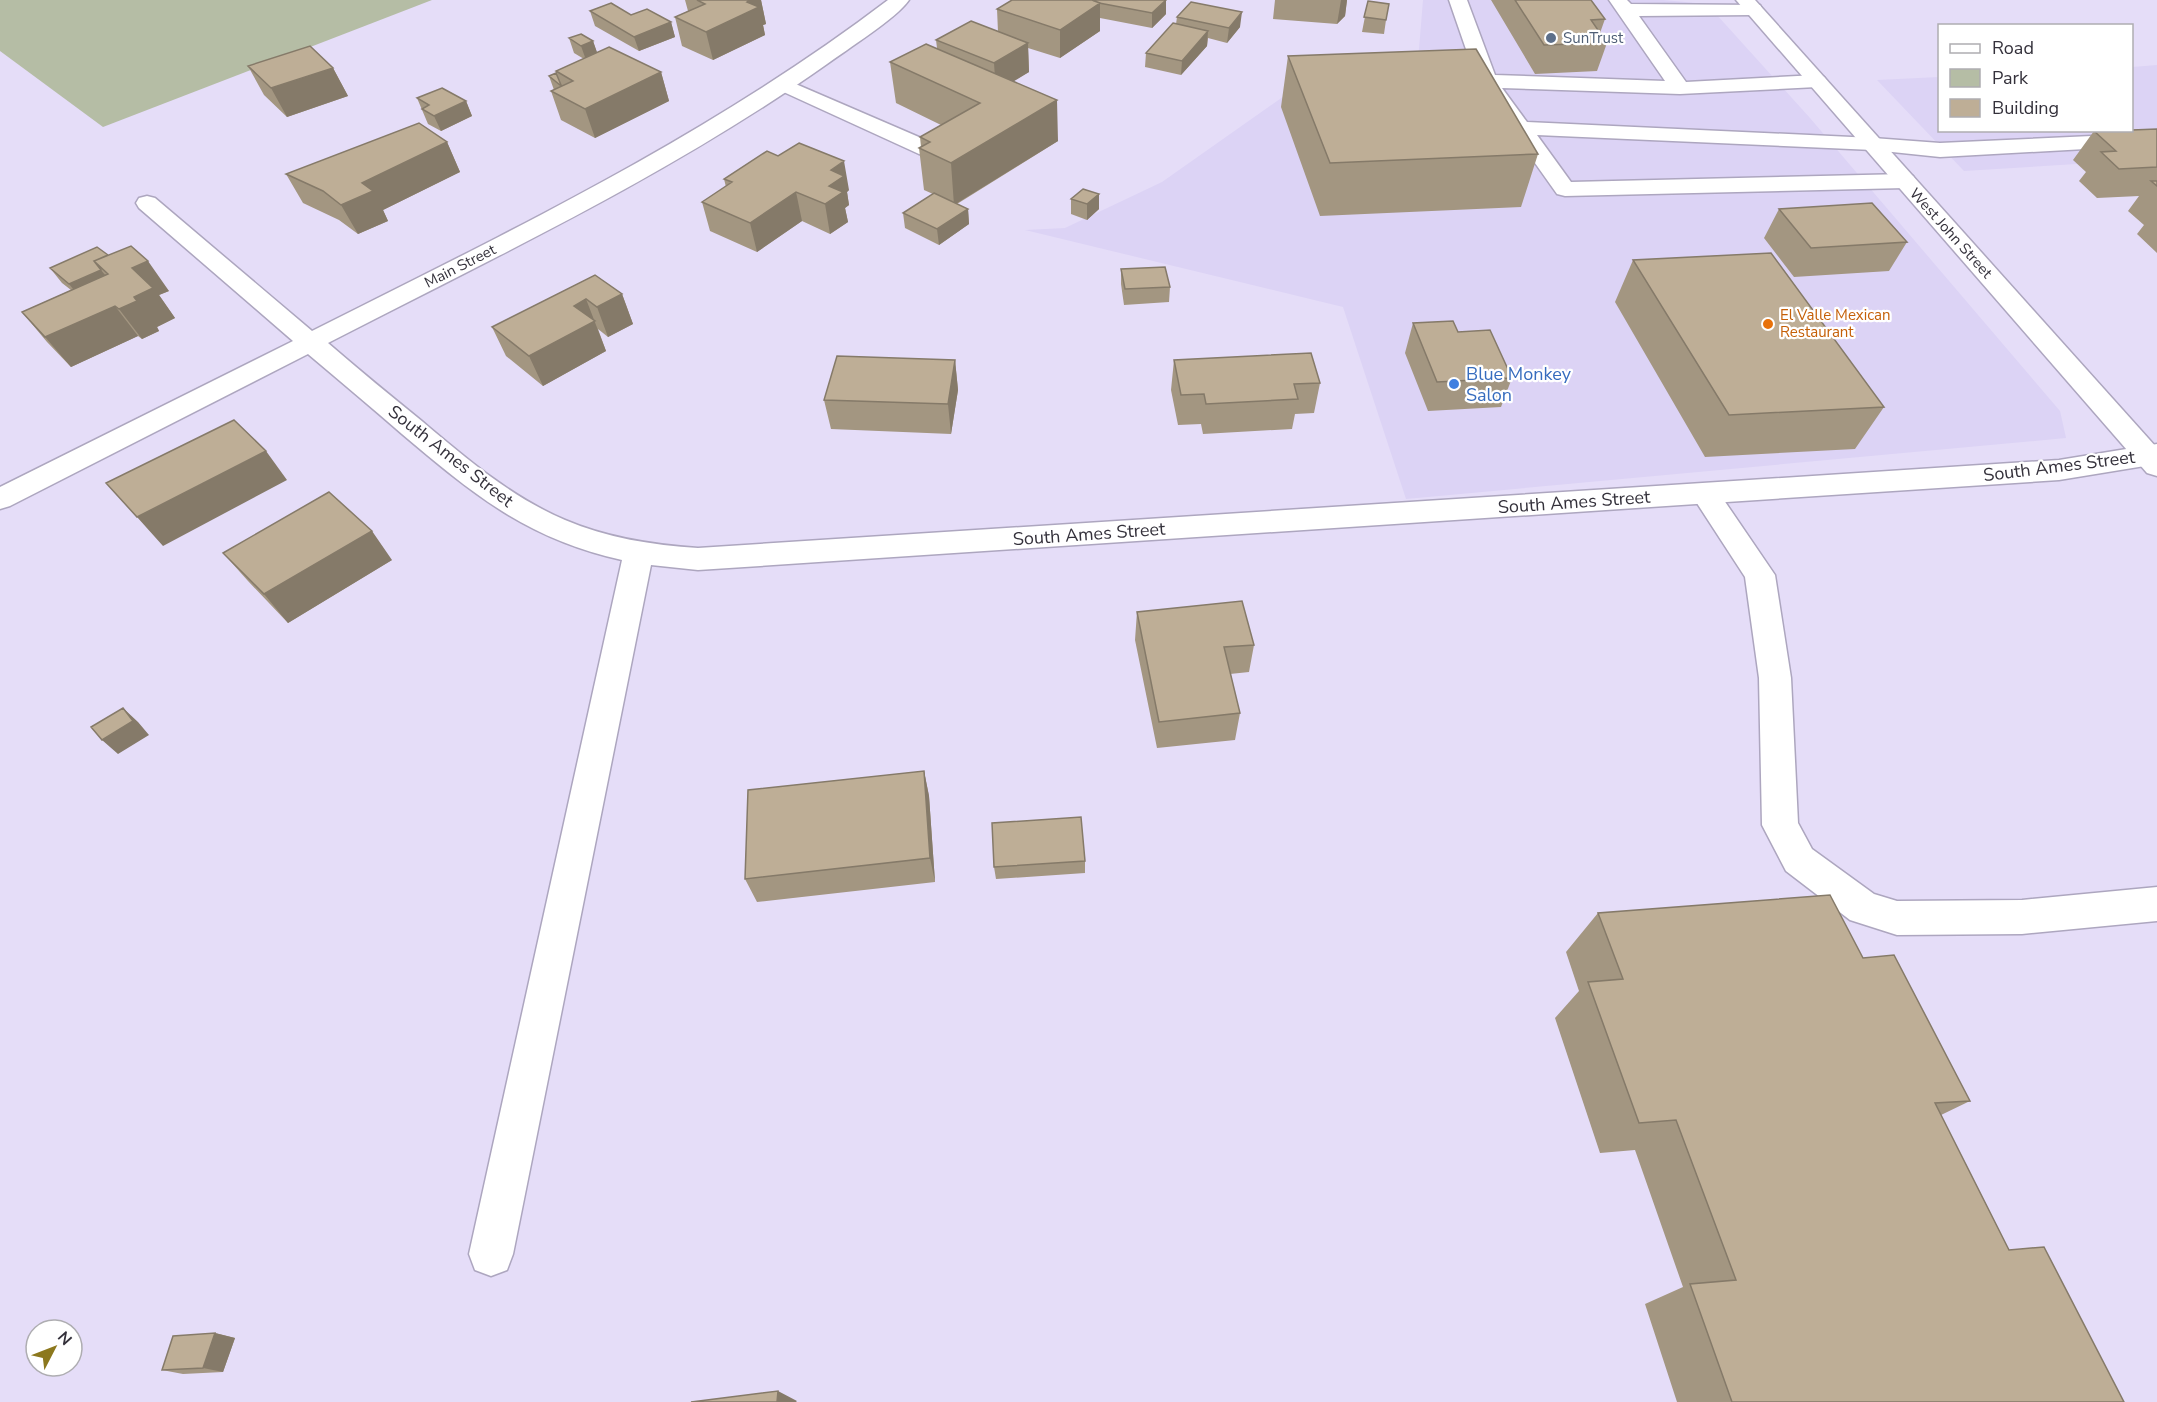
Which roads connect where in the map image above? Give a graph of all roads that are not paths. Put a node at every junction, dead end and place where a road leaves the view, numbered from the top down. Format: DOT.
graph roads {
  1 [pos="900,0"];
  2 [pos="1458,0"];
  3 [pos="1749,4"];
  4 [pos="1622,5"];
  5 [pos="1487,81"];
  6 [pos="1817,81"];
  7 [pos="784,85"];
  8 [pos="1680,88"];
  9 [pos="1521,128"];
  10 [pos="2157,139"];
  11 [pos="1873,144"];
  12 [pos="927,149"];
  13 [pos="1905,181"];
  14 [pos="147,203"];
  15 [pos="309,343"];
  16 [pos="2154,458"];
  17 [pos="1705,494"];
  18 [pos="0,499"];
  19 [pos="638,553"];
  20 [pos="2157,904"];
  21 [pos="491,1254"];
  1 -- 7 [label="street, Main Street"];
  2 -- 5 [label="street"];
  3 -- 4 [label="street"];
  3 -- 6 [label="street, West John Street"];
  4 -- 8 [label="street"];
  5 -- 8 [label="street"];
  5 -- 9 [label="street"];
  6 -- 8 [label="street"];
  6 -- 11 [label="street, West John Street"];
  7 -- 12 [label="street"];
  7 -- 15 [label="street, Main Street"];
  9 -- 11 [label="street"];
  9 -- 13 [label="street"];
  10 -- 11 [label="street"];
  11 -- 13 [label="street, West John Street"];
  13 -- 16 [label="street, West John Street"];
  14 -- 15 [label="street, South Ames Street"];
  15 -- 18 [label="street, Main Street"];
  15 -- 19 [label="street, South Ames Street"];
  16 -- 17 [label="street, South Ames Street"];
  17 -- 19 [label="street, South Ames Street"];
  17 -- 20 [label="street"];
  19 -- 21 [label="street"];
}
